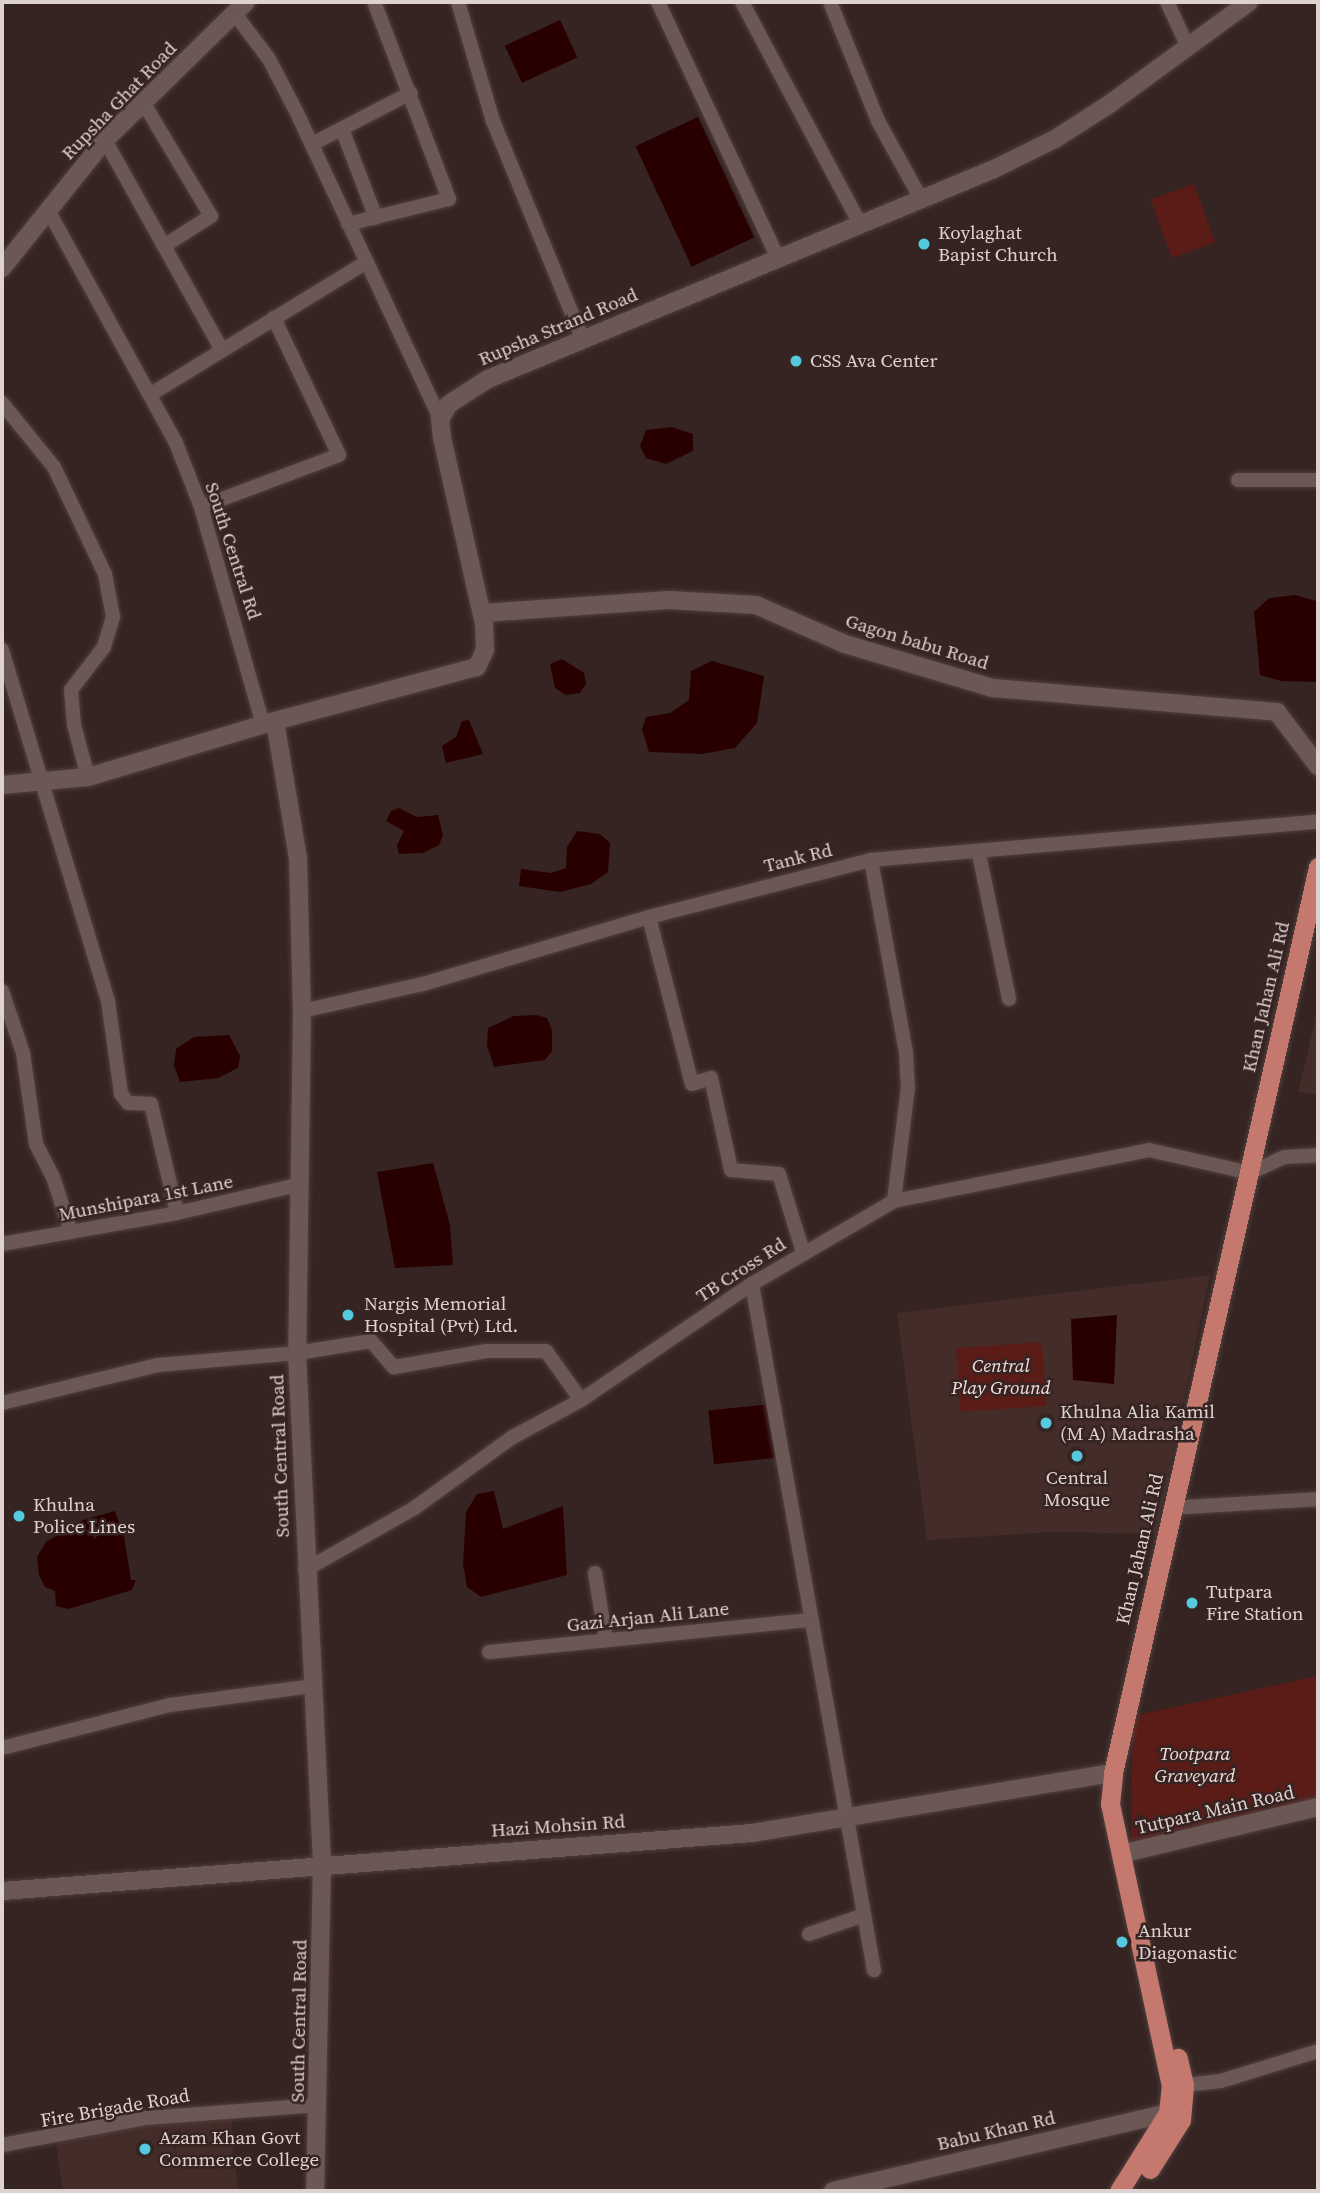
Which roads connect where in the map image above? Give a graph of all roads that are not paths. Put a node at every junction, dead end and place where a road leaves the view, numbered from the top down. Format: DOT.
graph roads {
  1 [pos="374,2"];
  2 [pos="458,2"];
  3 [pos="658,2"];
  4 [pos="742,2"];
  5 [pos="830,2"];
  6 [pos="1167,2"];
  7 [pos="1249,2"];
  8 [pos="241,8"];
  9 [pos="1230,8"];
  10 [pos="1188,47"];
  11 [pos="411,93"];
  12 [pos="143,102"];
  13 [pos="342,129"];
  14 [pos="105,140"];
  15 [pos="312,144"];
  16 [pos="920,197"];
  17 [pos="48,211"];
  18 [pos="376,218"];
  19 [pos="348,224"];
  20 [pos="860,224"];
  21 [pos="164,246"];
  22 [pos="778,258"];
  23 [pos="366,262"];
  24 [pos="2,268"];
  25 [pos="274,318"];
  26 [pos="582,338"];
  27 [pos="222,350"];
  28 [pos="151,394"];
  29 [pos="2,403"];
  30 [pos="440,419"];
  31 [pos="1238,480"];
  32 [pos="1318,480"];
  33 [pos="201,507"];
  34 [pos="483,613"];
  35 [pos="2,650"];
  36 [pos="269,722"];
  37 [pos="1318,766"];
  38 [pos="88,777"];
  39 [pos="42,778"];
  40 [pos="2,785"];
  41 [pos="1318,822"];
  42 [pos="979,854"];
  43 [pos="871,860"];
  44 [pos="1318,867"];
  45 [pos="1318,917"];
  46 [pos="649,918"];
  47 [pos="2,991"];
  48 [pos="1009,999"];
  49 [pos="302,1011"];
  50 [pos="1318,1155"];
  51 [pos="1255,1169"];
  52 [pos="297,1185"];
  53 [pos="894,1201"];
  54 [pos="177,1213"];
  55 [pos="71,1232"];
  56 [pos="2,1244"];
  57 [pos="803,1252"];
  58 [pos="752,1284"];
  59 [pos="297,1353"];
  60 [pos="581,1400"];
  61 [pos="2,1403"];
  62 [pos="1318,1499"];
  63 [pos="1184,1507"];
  64 [pos="305,1570"];
  65 [pos="595,1573"];
  66 [pos="811,1620"];
  67 [pos="606,1640"];
  68 [pos="489,1652"];
  69 [pos="312,1686"];
  70 [pos="2,1748"];
  71 [pos="1113,1773"];
  72 [pos="1318,1807"];
  73 [pos="845,1821"];
  74 [pos="1126,1853"];
  75 [pos="321,1863"];
  76 [pos="2,1891"];
  77 [pos="864,1915"];
  78 [pos="809,1934"];
  79 [pos="874,1970"];
  80 [pos="1318,2051"];
  81 [pos="1178,2085"];
  82 [pos="319,2105"];
  83 [pos="1168,2113"];
  84 [pos="2,2145"];
  85 [pos="315,2191"];
  86 [pos="833,2191"];
  87 [pos="1119,2191"];
  88 [pos="1135,2191"];
  1 -- 11 [label="street"];
  2 -- 26 [label="street"];
  3 -- 22 [label="street"];
  4 -- 20 [label="street"];
  5 -- 16 [label="street"];
  6 -- 10 [label="street"];
  7 -- 9 [label="street, Rupsha Strand Road"];
  8 -- 12 [label="street, Rupsha Ghat Road"];
  8 -- 15 [label="street"];
  9 -- 10 [label="street, Rupsha Strand Road"];
  10 -- 16 [label="street, Rupsha Strand Road"];
  11 -- 13 [label="street"];
  11 -- 18 [label="street"];
  12 -- 14 [label="street, Rupsha Ghat Road"];
  12 -- 21 [label="street"];
  13 -- 15 [label="street"];
  13 -- 18 [label="street"];
  14 -- 17 [label="street, Rupsha Ghat Road"];
  14 -- 21 [label="street"];
  15 -- 19 [label="street"];
  16 -- 20 [label="street, Rupsha Strand Road"];
  17 -- 24 [label="street, Rupsha Ghat Road"];
  17 -- 28 [label="street, South Central Rd"];
  18 -- 19 [label="street"];
  19 -- 23 [label="street"];
  20 -- 22 [label="street, Rupsha Strand Road"];
  21 -- 27 [label="street"];
  22 -- 26 [label="street, Rupsha Strand Road"];
  23 -- 25 [label="street"];
  23 -- 30 [label="street"];
  25 -- 27 [label="street"];
  25 -- 33 [label="street"];
  26 -- 30 [label="street, Rupsha Strand Road"];
  27 -- 28 [label="street"];
  28 -- 33 [label="street, South Central Rd"];
  29 -- 38 [label="street"];
  30 -- 34 [label="street"];
  31 -- 32 [label="street"];
  33 -- 36 [label="street, South Central Rd"];
  34 -- 36 [label="street"];
  34 -- 37 [label="street, Gagon babu Road"];
  35 -- 39 [label="street"];
  36 -- 38 [label="street"];
  36 -- 49 [label="street, South Central Road"];
  38 -- 39 [label="street"];
  39 -- 40 [label="street"];
  39 -- 54 [label="street"];
  41 -- 42 [label="street, Tank Rd"];
  42 -- 43 [label="street, Tank Rd"];
  42 -- 48 [label="street"];
  43 -- 46 [label="street, Tank Rd"];
  43 -- 53 [label="street"];
  44 -- 51 [label="highway, Khan Jahan Ali Rd"];
  45 -- 51 [label="highway, Khan Jahan Ali Rd"];
  46 -- 49 [label="street, Tank Rd"];
  46 -- 57 [label="street"];
  47 -- 55 [label="street"];
  49 -- 52 [label="street, South Central Road"];
  50 -- 51 [label="street"];
  51 -- 53 [label="street, TB Cross Rd"];
  51 -- 63 [label="highway, Khan Jahan Ali Rd"];
  51 -- 71 [label="highway, Khan Jahan Ali Rd"];
  52 -- 54 [label="street, Munshipara 1st Lane"];
  52 -- 59 [label="street, South Central Road"];
  53 -- 57 [label="street, TB Cross Rd"];
  54 -- 55 [label="street, Munshipara 1st Lane"];
  55 -- 56 [label="street, Munshipara 1st Lane"];
  57 -- 58 [label="street, TB Cross Rd"];
  58 -- 60 [label="street, TB Cross Rd"];
  58 -- 66 [label="street"];
  59 -- 60 [label="street"];
  59 -- 61 [label="street"];
  59 -- 64 [label="street, South Central Road"];
  60 -- 64 [label="street, TB Cross Rd"];
  62 -- 63 [label="street"];
  63 -- 74 [label="highway, Khan Jahan Ali Rd"];
  64 -- 69 [label="street, South Central Road"];
  65 -- 67 [label="street"];
  66 -- 67 [label="street, Gazi Arjan Ali Lane"];
  66 -- 73 [label="street"];
  67 -- 68 [label="street, Gazi Arjan Ali Lane"];
  69 -- 70 [label="street"];
  69 -- 75 [label="street, South Central Road"];
  71 -- 73 [label="street, Hazi Mohsin Rd"];
  71 -- 74 [label="highway, Khan Jahan Ali Rd"];
  72 -- 74 [label="street, Tutpara Main Road"];
  73 -- 75 [label="street, Hazi Mohsin Rd"];
  73 -- 77 [label="street"];
  74 -- 81 [label="highway, Khan Jahan Ali Rd"];
  75 -- 76 [label="street, Hazi Mohsin Rd"];
  75 -- 82 [label="street, South Central Road"];
  77 -- 78 [label="street"];
  77 -- 79 [label="street"];
  80 -- 81 [label="street"];
  81 -- 83 [label="highway, Khan Jahan Ali Rd"];
  81 -- 88 [label="highway, Khan Jahan Ali Rd"];
  82 -- 84 [label="street, Fire Brigade Road"];
  82 -- 85 [label="street, South Central Road"];
  83 -- 86 [label="street, Babu Khan Rd"];
  83 -- 87 [label="highway, Khan Jahan Ali Rd"];
}
